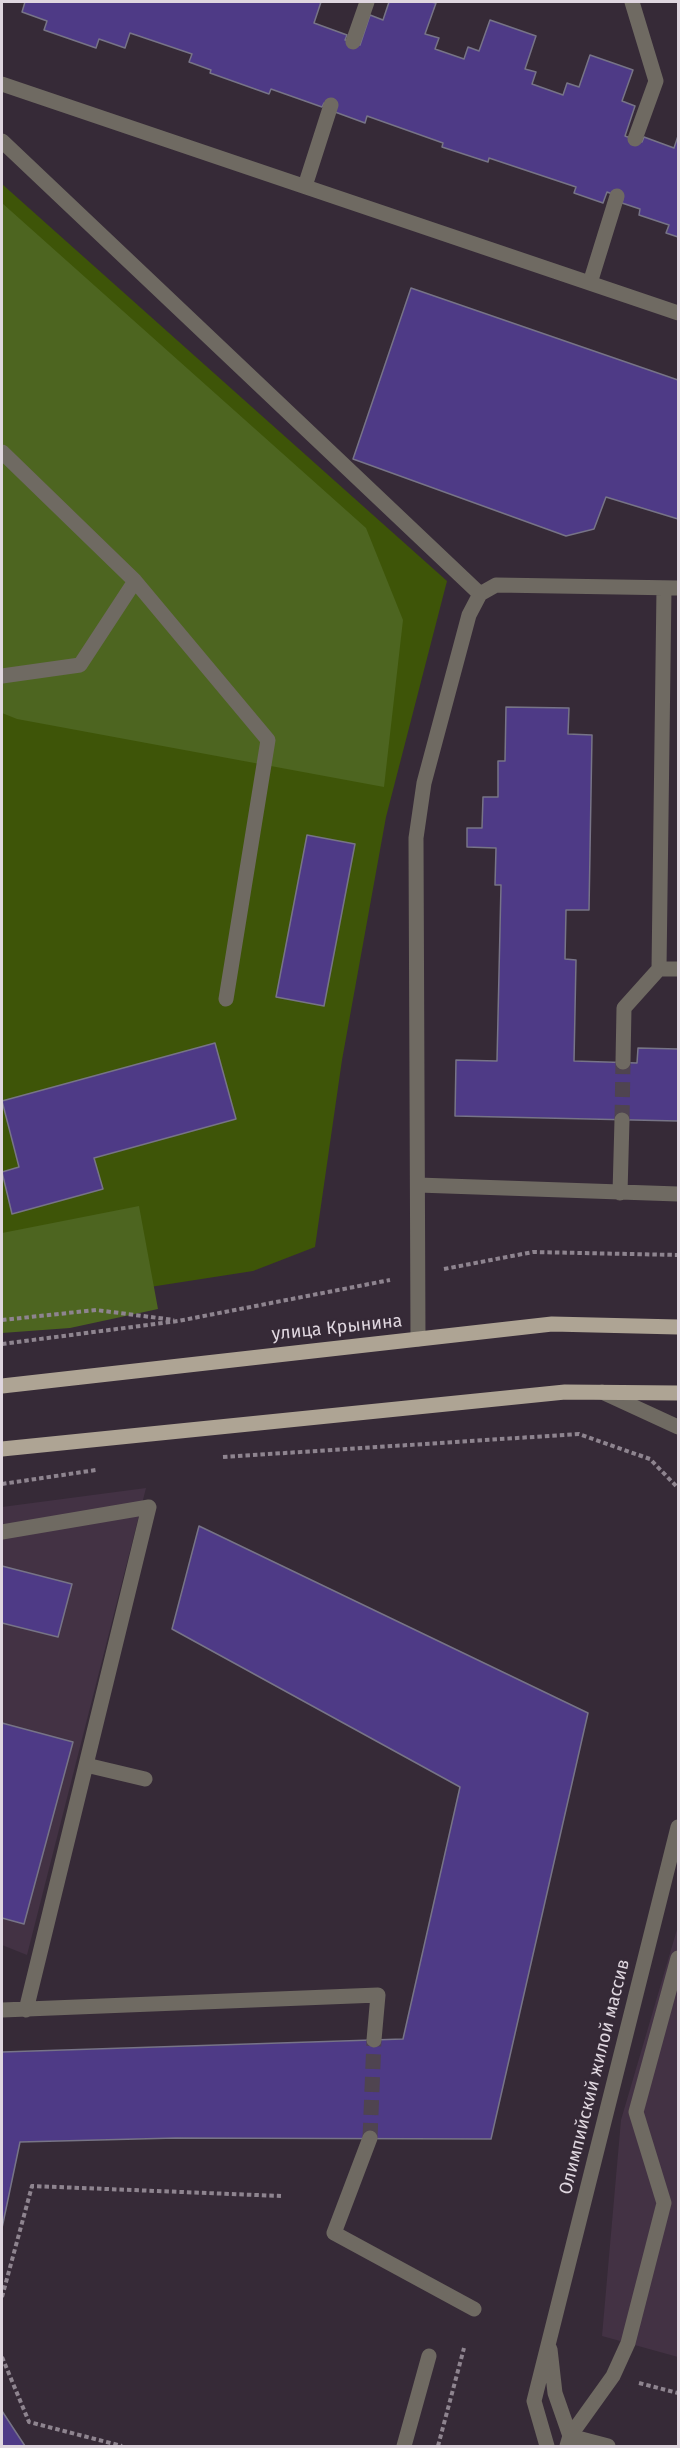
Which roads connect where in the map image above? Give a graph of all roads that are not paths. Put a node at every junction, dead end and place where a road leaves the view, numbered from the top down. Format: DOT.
graph roads {
  1 [pos="367,2"];
  2 [pos="632,2"];
  3 [pos="353,42"];
  4 [pos="2,84"];
  5 [pos="330,105"];
  6 [pos="635,139"];
  7 [pos="2,141"];
  8 [pos="305,186"];
  9 [pos="617,196"];
  10 [pos="590,283"];
  11 [pos="678,313"];
  12 [pos="2,452"];
  13 [pos="135,581"];
  14 [pos="671,588"];
  15 [pos="480,594"];
  16 [pos="2,676"];
  17 [pos="659,969"];
  18 [pos="678,969"];
  19 [pos="226,999"];
  20 [pos="622,1062"];
  21 [pos="622,1120"];
  22 [pos="418,1185"];
  23 [pos="620,1192"];
  24 [pos="678,1194"];
  25 [pos="678,1327"];
  26 [pos="418,1339"];
  27 [pos="2,1386"];
  28 [pos="602,1392"];
  29 [pos="678,1393"];
  30 [pos="678,1427"];
  31 [pos="2,1449"];
  32 [pos="2,1532"];
  33 [pos="86,1765"];
  34 [pos="145,1779"];
  35 [pos="678,1827"];
  36 [pos="678,1958"];
  37 [pos="2,2010"];
  38 [pos="26,2010"];
  39 [pos="374,2040"];
  40 [pos="370,2138"];
  41 [pos="474,2309"];
  42 [pos="548,2336"];
  43 [pos="429,2356"];
  44 [pos="569,2441"];
  45 [pos="404,2446"];
  46 [pos="547,2446"];
  47 [pos="609,2446"];
  1 -- 3 [label="street"];
  2 -- 6 [label="street"];
  4 -- 8 [label="street"];
  5 -- 8 [label="street"];
  7 -- 15 [label="street"];
  8 -- 10 [label="street"];
  9 -- 10 [label="street"];
  10 -- 11 [label="street"];
  12 -- 13 [label="street"];
  13 -- 16 [label="street"];
  13 -- 19 [label="street"];
  14 -- 15 [label="street"];
  14 -- 17 [label="street"];
  15 -- 22 [label="street"];
  17 -- 18 [label="street"];
  17 -- 20 [label="street"];
  21 -- 23 [label="street"];
  22 -- 23 [label="street"];
  22 -- 26 [label="street"];
  23 -- 24 [label="street"];
  25 -- 26 [label="main road, улица Крынина"];
  26 -- 27 [label="main road, улица Крынина"];
  28 -- 29 [label="main road"];
  28 -- 30 [label="street"];
  28 -- 31 [label="main road"];
  32 -- 33 [label="street"];
  33 -- 34 [label="street"];
  33 -- 38 [label="street"];
  35 -- 42 [label="street, Олимпийский жилой массив"];
  36 -- 44 [label="street"];
  37 -- 38 [label="street"];
  38 -- 39 [label="street"];
  40 -- 41 [label="street"];
  42 -- 44 [label="street, Олимпийский жилой массив"];
  42 -- 46 [label="street, Олимпийский жилой массив"];
  43 -- 45 [label="street"];
  44 -- 47 [label="street"];
}
